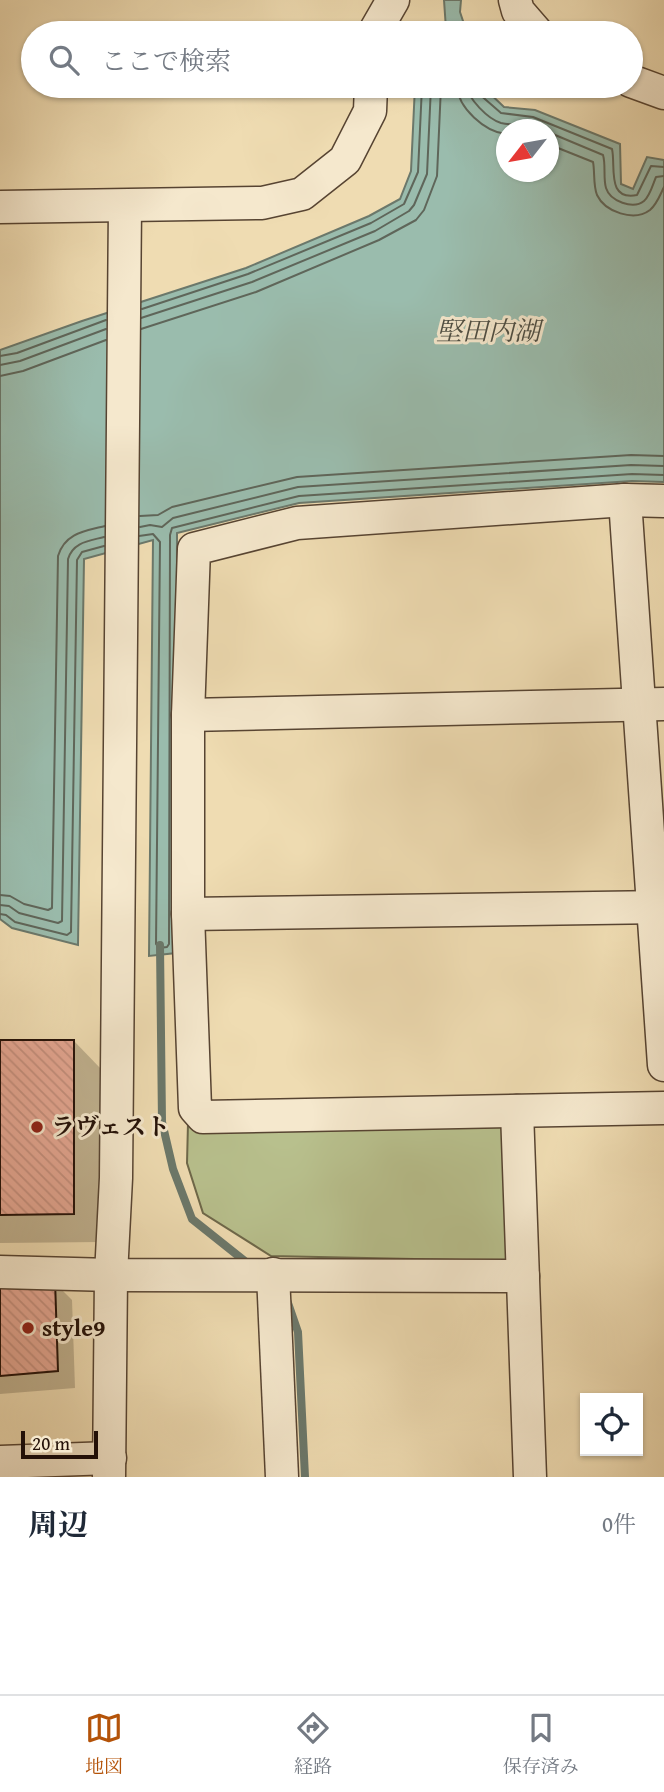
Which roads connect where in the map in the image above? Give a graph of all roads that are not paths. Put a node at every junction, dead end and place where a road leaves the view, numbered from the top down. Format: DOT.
graph roads {
  1 [pos="393,0"];
  2 [pos="515,0"];
  3 [pos="381,21"];
  4 [pos="527,21"];
  5 [pos="643,85"];
  6 [pos="664,93"];
  7 [pos="370,98"];
  8 [pos="125,206"];
  9 [pos="0,207"];
  10 [pos="625,500"];
  11 [pos="664,501"];
  12 [pos="652,705"];
  13 [pos="188,715"];
  14 [pos="658,907"];
  15 [pos="188,914"];
  16 [pos="664,1065"];
  17 [pos="664,1108"];
  18 [pos="517,1111"];
  19 [pos="0,1272"];
  20 [pos="273,1274"];
  21 [pos="111,1275"];
  22 [pos="523,1276"];
  23 [pos="0,1462"];
  24 [pos="110,1467"];
  25 [pos="282,1477"];
  26 [pos="530,1477"];
  1 -- 3 [label="street"];
  2 -- 4 [label="street"];
  5 -- 6 [label="street"];
  7 -- 8 [label="street"];
  8 -- 9 [label="street"];
  8 -- 21 [label="street"];
  10 -- 11 [label="street"];
  10 -- 12 [label="street"];
  10 -- 13 [label="street"];
  12 -- 13 [label="street"];
  12 -- 14 [label="street"];
  13 -- 15 [label="street"];
  14 -- 15 [label="street"];
  14 -- 16 [label="street"];
  15 -- 18 [label="street"];
  17 -- 18 [label="street"];
  18 -- 22 [label="street"];
  19 -- 21 [label="street"];
  20 -- 21 [label="street"];
  20 -- 22 [label="street"];
  20 -- 25 [label="street"];
  21 -- 24 [label="street"];
  22 -- 26 [label="street"];
  23 -- 24 [label="street"];
}
